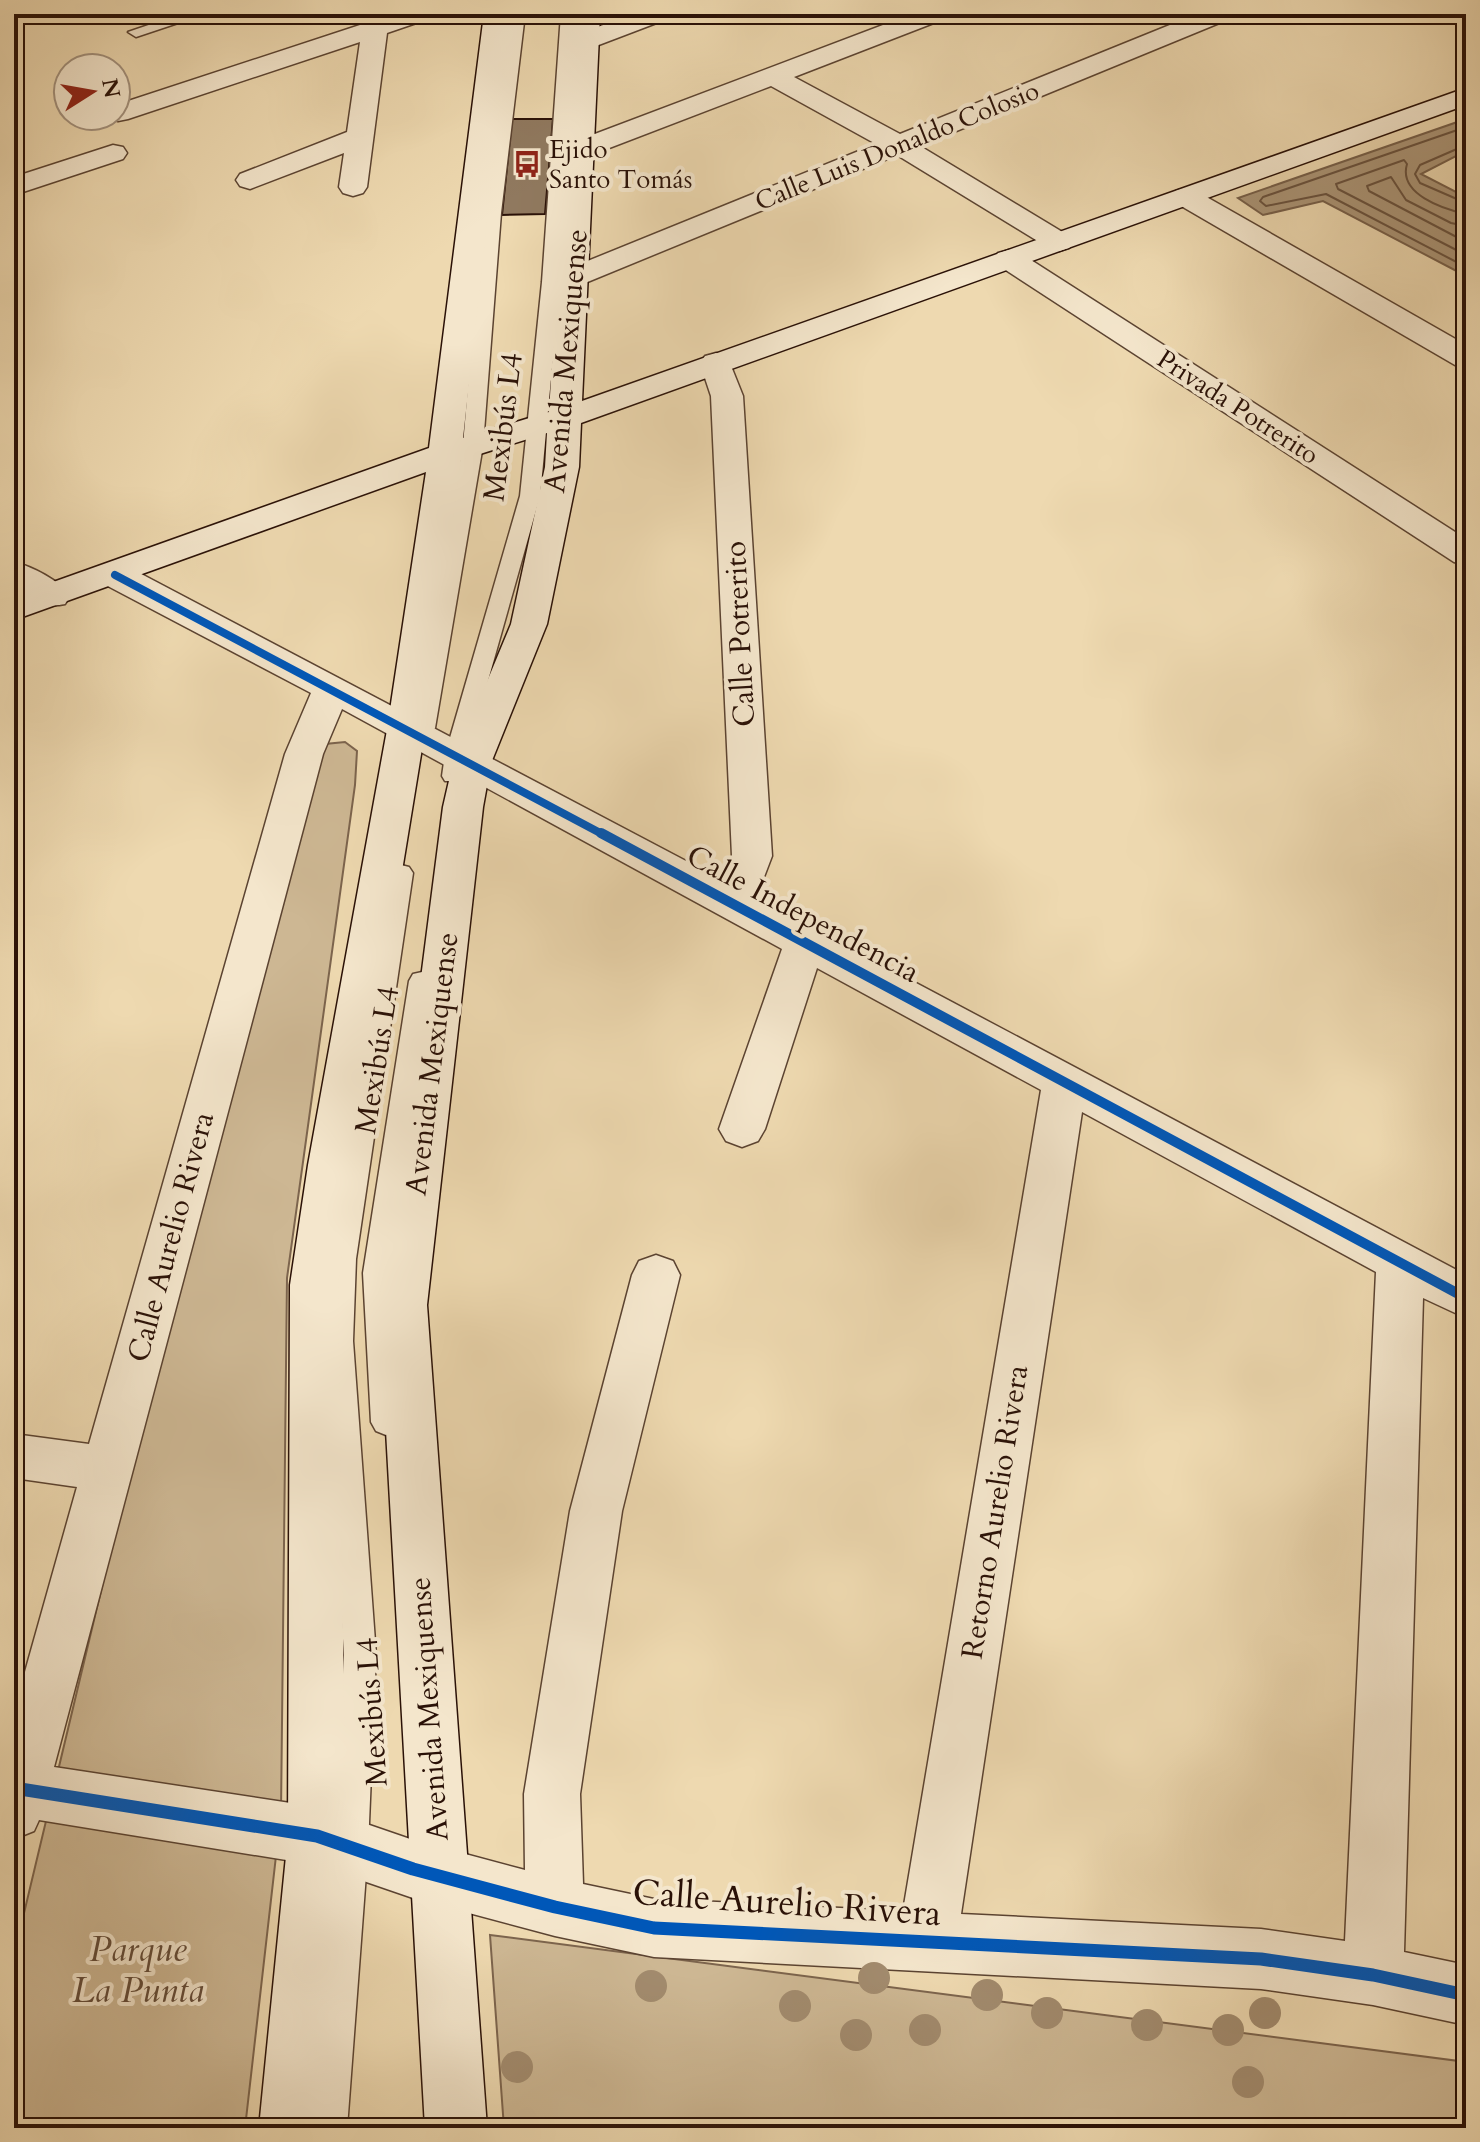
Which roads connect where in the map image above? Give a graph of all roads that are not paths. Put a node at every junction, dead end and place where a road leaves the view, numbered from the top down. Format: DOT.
graph roads {
  1 [pos="197,14"];
  2 [pos="419,14"];
  3 [pos="497,14"];
  4 [pos="517,14"];
  5 [pos="569,14"];
  6 [pos="658,14"];
  7 [pos="935,14"];
  8 [pos="1220,14"];
  9 [pos="376,20"];
  10 [pos="587,27"];
  11 [pos="136,32"];
  12 [pos="772,76"];
  13 [pos="1466,96"];
  14 [pos="132,108"];
  15 [pos="360,137"];
  16 [pos="901,146"];
  17 [pos="581,149"];
  18 [pos="113,153"];
  19 [pos="250,180"];
  20 [pos="14,186"];
  21 [pos="353,187"];
  22 [pos="1186,197"];
  23 [pos="1059,242"];
  24 [pos="1009,259"];
  25 [pos="574,277"];
  26 [pos="1466,358"];
  27 [pos="716,363"];
  28 [pos="552,421"];
  29 [pos="459,449"];
  30 [pos="1466,554"];
  31 [pos="14,573"];
  32 [pos="115,575"];
  33 [pos="52,596"];
  34 [pos="14,609"];
  35 [pos="332,688"];
  36 [pos="439,747"];
  37 [pos="733,903"];
  38 [pos="805,942"];
  39 [pos="1064,1082"];
  40 [pos="742,1129"];
  41 [pos="1400,1263"];
  42 [pos="656,1275"];
  43 [pos="1466,1298"];
  44 [pos="14,1456"];
  45 [pos="107,1469"];
  46 [pos="398,1618"];
  47 [pos="16,1796"];
  48 [pos="334,1842"];
  49 [pos="420,1870"];
  50 [pos="555,1907"];
  51 [pos="927,1942"];
  52 [pos="1373,1975"];
  53 [pos="1466,1995"];
  54 [pos="290,2128"];
  55 [pos="329,2128"];
  56 [pos="456,2128"];
  1 -- 11 [label="lane"];
  2 -- 9 [label="street"];
  3 -- 29 [label="street, Avenida Mexiquense"];
  4 -- 29 [label="lane, Mexibús L4"];
  5 -- 28 [label="lane, Mexibús L4"];
  6 -- 10 [label="street"];
  7 -- 12 [label="street"];
  8 -- 16 [label="street, Calle Luis Donaldo Colosio"];
  9 -- 14 [label="street"];
  9 -- 15 [label="street"];
  10 -- 17 [label="street, Avenida Mexiquense"];
  12 -- 16 [label="street"];
  12 -- 17 [label="street"];
  13 -- 22 [label="street"];
  15 -- 19 [label="street"];
  15 -- 21 [label="street"];
  16 -- 23 [label="street"];
  16 -- 25 [label="street, Calle Luis Donaldo Colosio"];
  17 -- 25 [label="street, Avenida Mexiquense"];
  18 -- 20 [label="street"];
  22 -- 23 [label="street"];
  22 -- 26 [label="street"];
  23 -- 24 [label="street"];
  24 -- 27 [label="street"];
  24 -- 30 [label="street, Privada Potrerito"];
  25 -- 28 [label="street, Avenida Mexiquense"];
  27 -- 28 [label="street"];
  27 -- 37 [label="street, Calle Potrerito"];
  28 -- 29 [label="street"];
  28 -- 36 [label="street, Avenida Mexiquense"];
  29 -- 32 [label="street"];
  29 -- 36 [label="street, Avenida Mexiquense"];
  31 -- 33 [label="street"];
  32 -- 33 [label="street"];
  32 -- 35 [label="street, Calle Independencia"];
  33 -- 34 [label="street"];
  35 -- 36 [label="street, Calle Independencia"];
  35 -- 45 [label="street, Calle Aurelio Rivera"];
  36 -- 37 [label="street, Calle Independencia"];
  36 -- 46 [label="lane, Mexibús L4"];
  36 -- 48 [label="street, Avenida Mexiquense"];
  36 -- 49 [label="street, Avenida Mexiquense"];
  37 -- 38 [label="street, Calle Independencia"];
  38 -- 39 [label="street, Calle Independencia"];
  38 -- 40 [label="street"];
  39 -- 41 [label="street, Calle Independencia"];
  39 -- 51 [label="street, Retorno Aurelio Rivera"];
  41 -- 43 [label="street, Calle Independencia"];
  41 -- 52 [label="street"];
  42 -- 50 [label="street"];
  44 -- 45 [label="street"];
  45 -- 47 [label="street, Calle Aurelio Rivera"];
  47 -- 48 [label="street, Calle Aurelio Rivera"];
  48 -- 49 [label="street, Calle Aurelio Rivera"];
  48 -- 54 [label="street, Avenida Mexiquense"];
  48 -- 55 [label="lane"];
  49 -- 50 [label="street, Calle Aurelio Rivera"];
  49 -- 56 [label="street, Avenida Mexiquense"];
  50 -- 51 [label="street, Calle Aurelio Rivera"];
  51 -- 52 [label="street, Calle Aurelio Rivera"];
  52 -- 53 [label="street, Calle Aurelio Rivera"];
}
